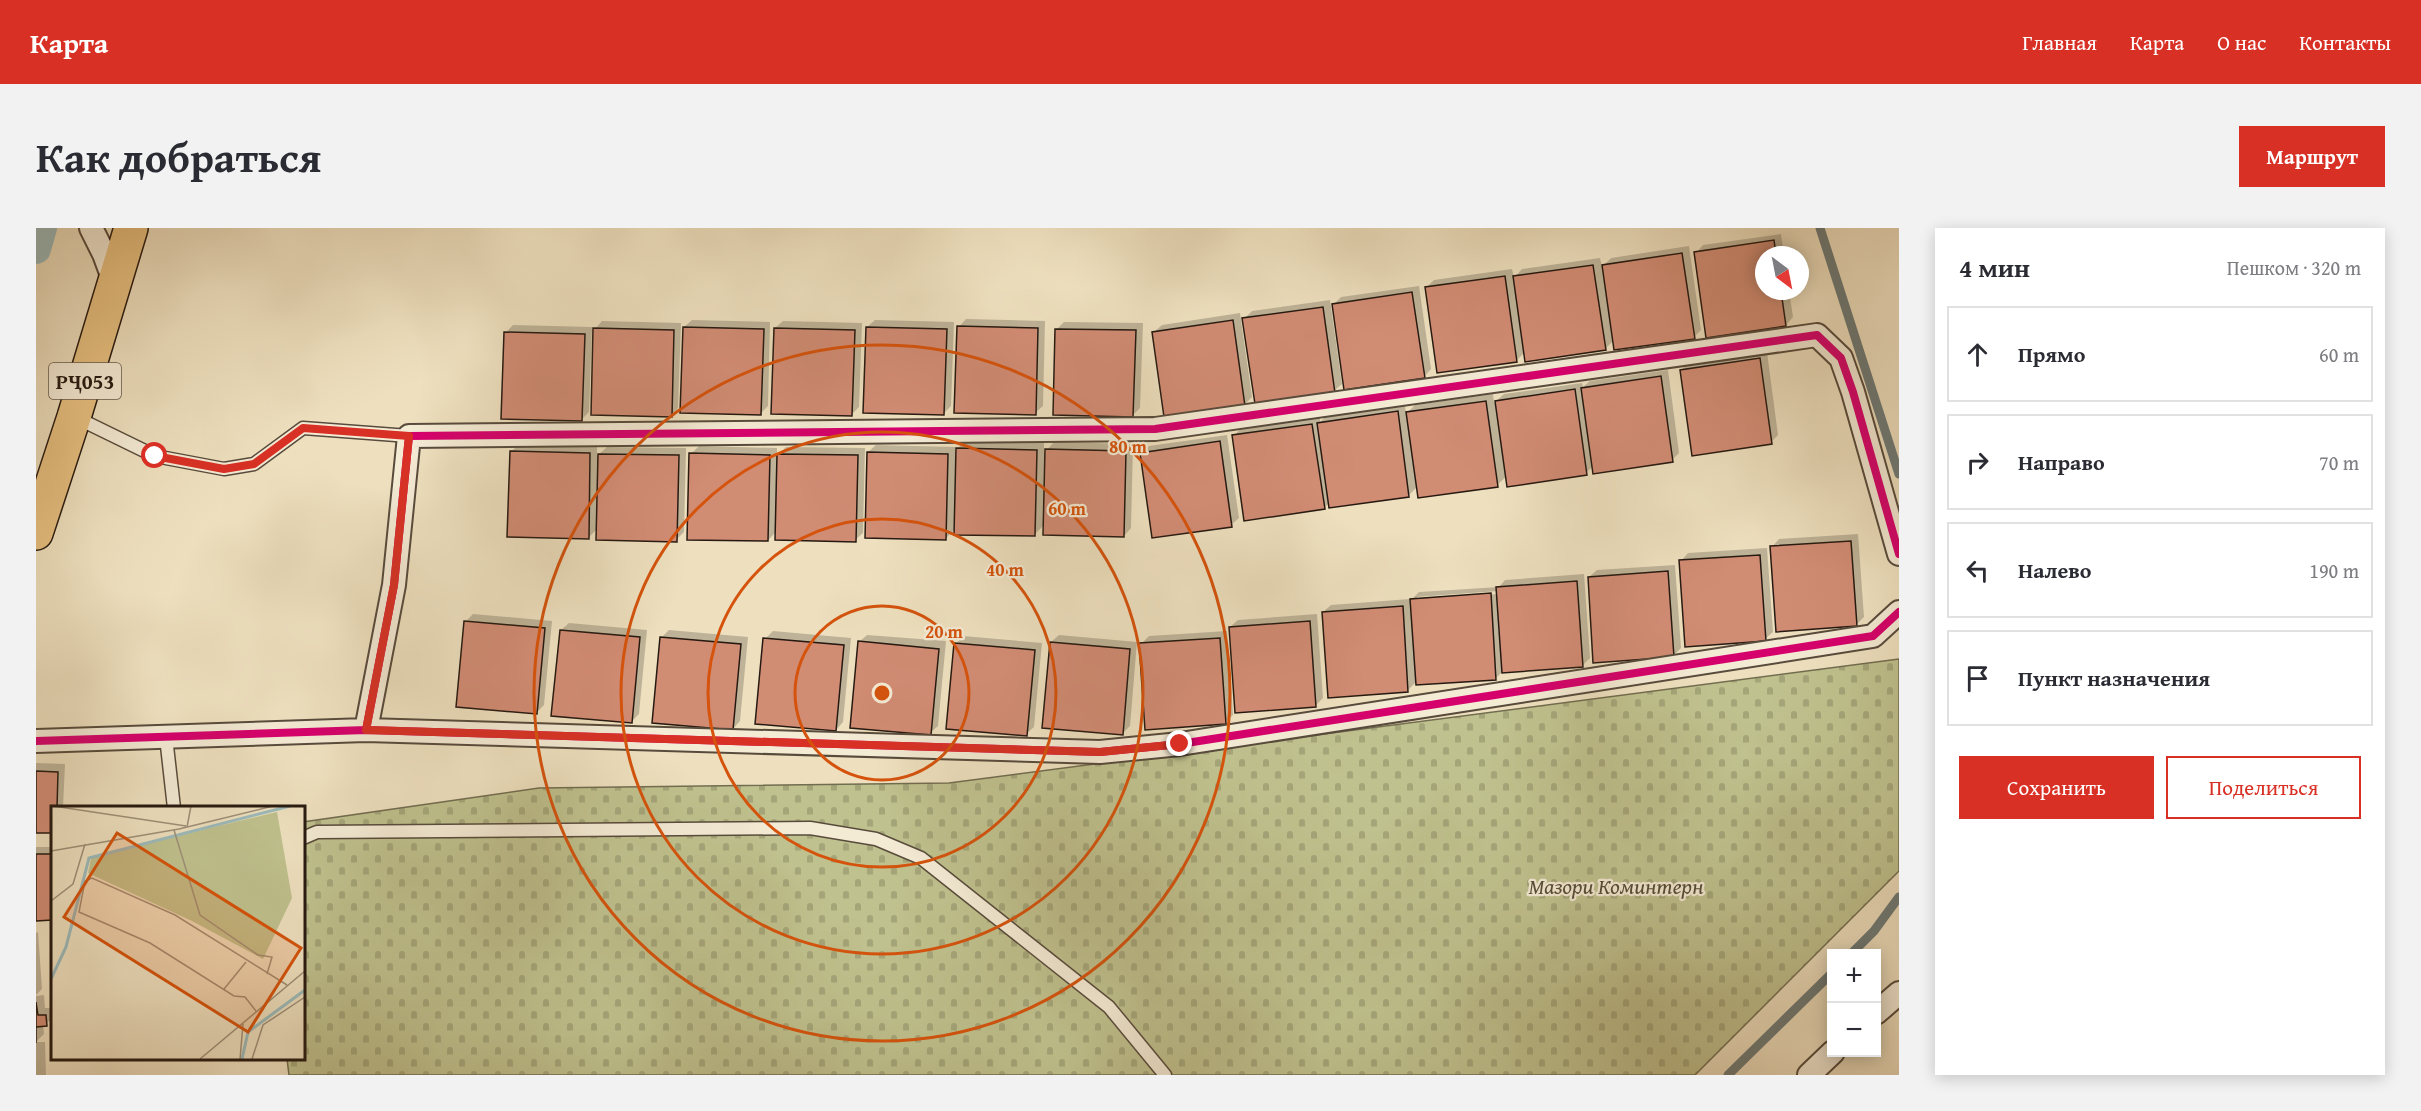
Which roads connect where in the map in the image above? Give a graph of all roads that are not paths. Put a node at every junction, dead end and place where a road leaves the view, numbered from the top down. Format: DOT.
graph roads {
  1 [pos="91,228"];
  2 [pos="130,228"];
  3 [pos="114,281"];
  4 [pos="74,417"];
  5 [pos="409,436"];
  6 [pos="36,533"];
  7 [pos="1899,554"];
  8 [pos="1899,612"];
  9 [pos="366,730"];
  10 [pos="166,737"];
  11 [pos="36,741"];
  12 [pos="174,806"];
  13 [pos="304,838"];
  14 [pos="1899,993"];
  15 [pos="1881,1009"];
  16 [pos="1829,1057"];
  17 [pos="1165,1075"];
  18 [pos="1809,1075"];
  1 -- 3 [label="street"];
  2 -- 3 [label="main road, РҶ053"];
  3 -- 4 [label="main road, РҶ053"];
  4 -- 5 [label="lane"];
  4 -- 6 [label="main road, РҶ053"];
  5 -- 7 [label="street"];
  5 -- 9 [label="street"];
  8 -- 9 [label="street"];
  9 -- 10 [label="street"];
  10 -- 11 [label="street"];
  10 -- 12 [label="lane"];
  13 -- 17 [label="lane"];
  14 -- 15 [label="street"];
  16 -- 18 [label="street"];
}
